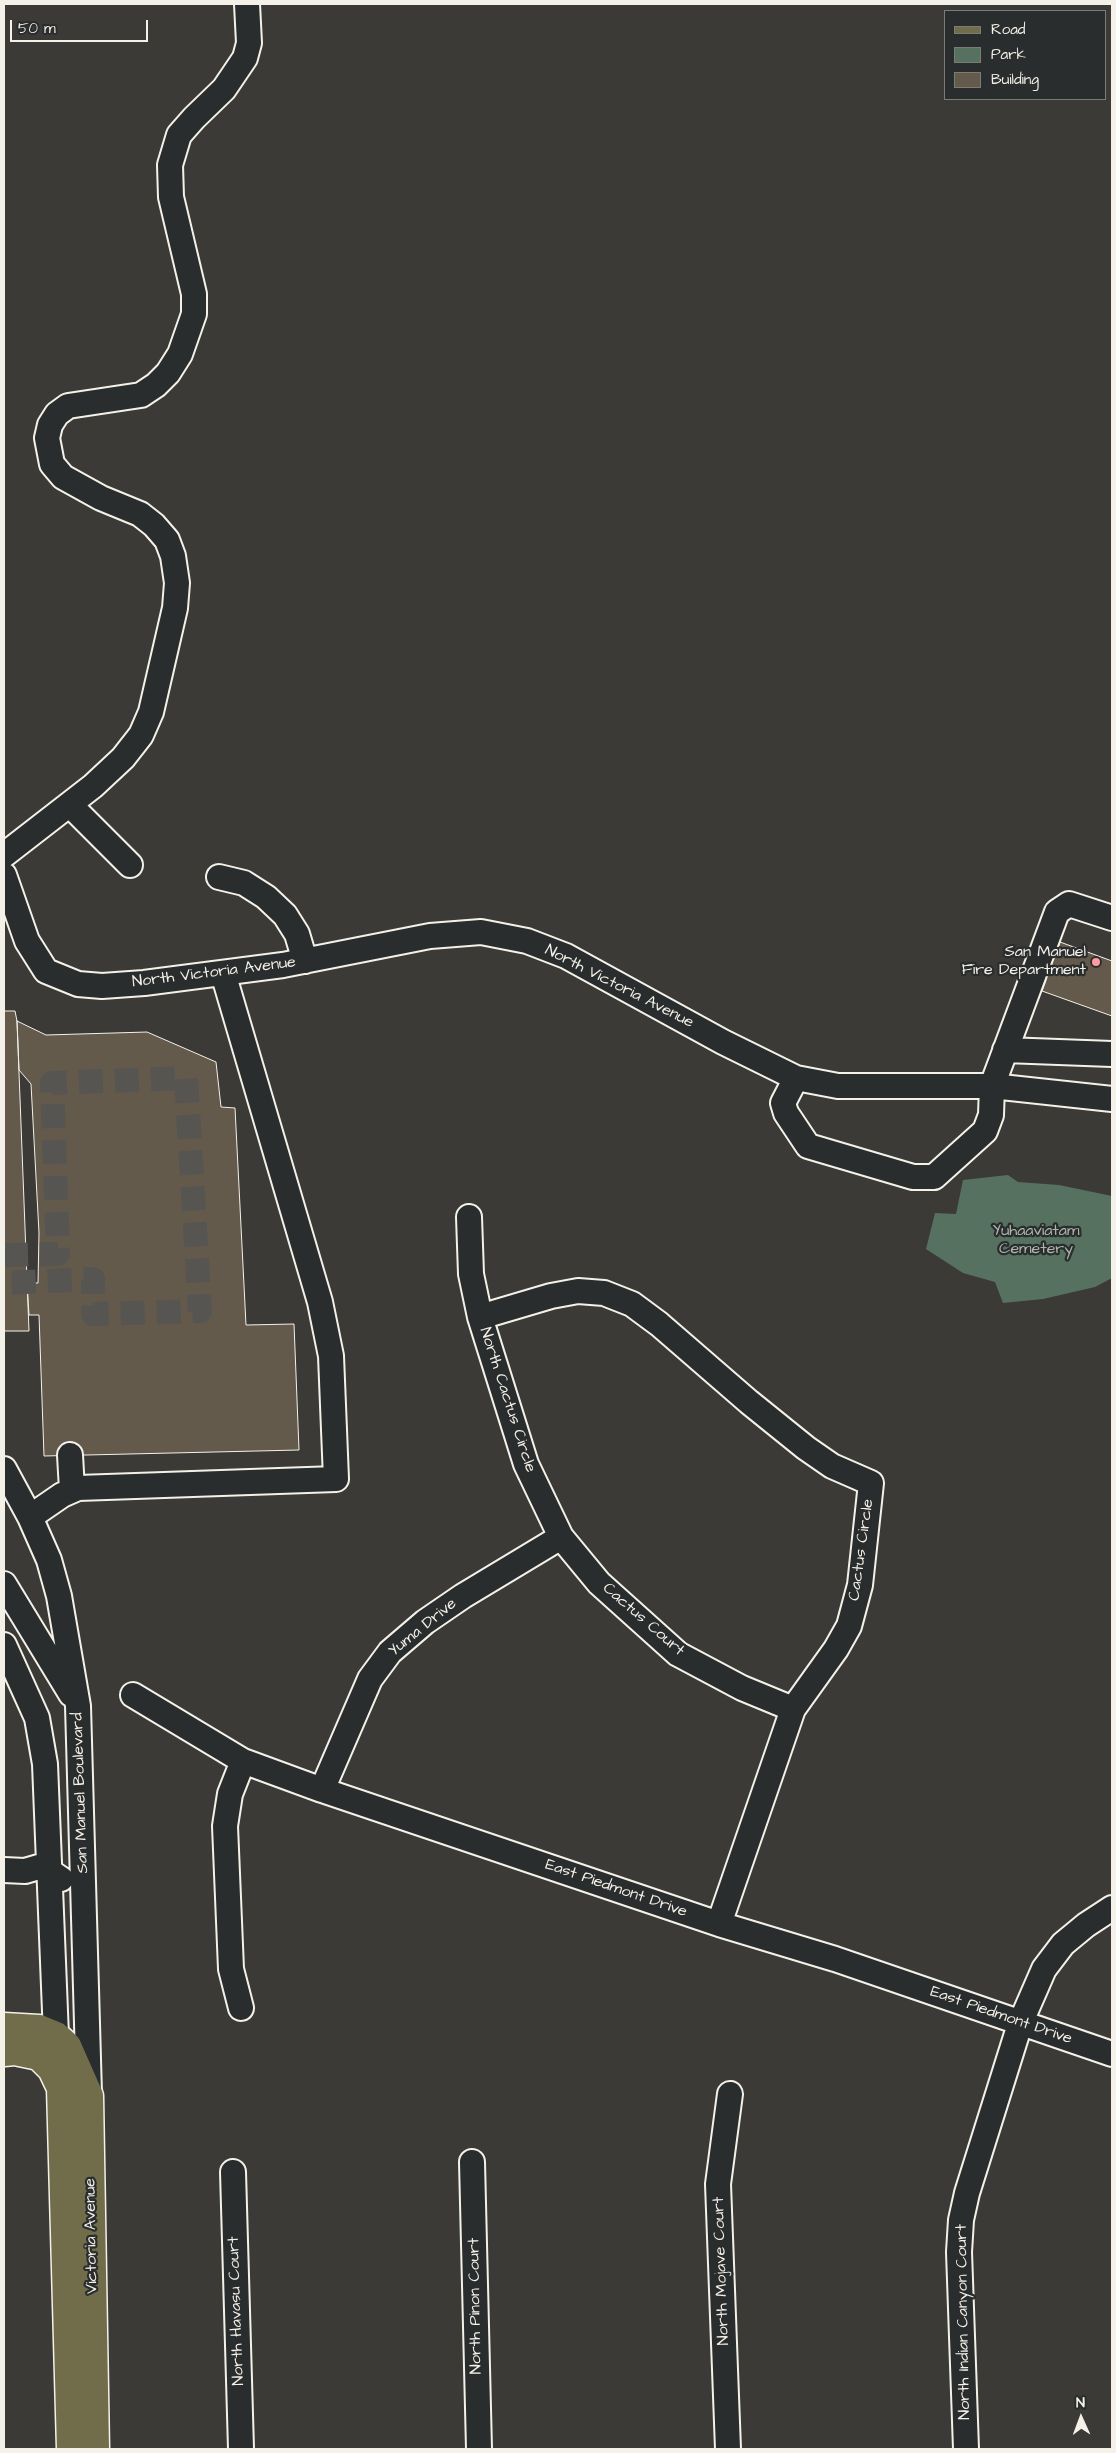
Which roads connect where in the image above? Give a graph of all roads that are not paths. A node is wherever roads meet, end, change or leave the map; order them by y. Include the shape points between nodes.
1 (247, 4) edge
2 (70, 805) junction
3 (4, 855) edge
4 (130, 865) dead end
5 (4, 875) edge
6 (219, 877) dead end
7 (1112, 918) edge
8 (305, 961) junction
9 (224, 973) junction
10 (1005, 1050) junction
11 (1112, 1054) edge
12 (796, 1078) junction
13 (992, 1086) junction
14 (1112, 1099) edge
15 (469, 1217) dead end
16 (480, 1317) junction
17 (70, 1456) dead end
18 (4, 1469) edge
19 (72, 1490) junction
20 (30, 1517) junction
21 (561, 1537) junction
22 (4, 1584) edge
23 (4, 1645) edge
24 (133, 1695) dead end
25 (78, 1706) junction
26 (794, 1709) junction
27 (243, 1761) junction
28 (322, 1790) junction
29 (4, 1855) edge
30 (46, 1868) junction
31 (4, 1870) edge
32 (1112, 1908) edge
33 (85, 1921) junction
34 (719, 1924) junction
35 (241, 2008) dead end
36 (89, 2024) joint
37 (1020, 2024) junction
38 (4, 2027) edge
39 (45, 2041) junction
40 (4, 2052) edge
41 (1112, 2054) edge
42 (730, 2094) dead end
43 (89, 2096) junction
44 (472, 2162) dead end
45 (233, 2172) dead end
46 (71, 2449) edge
47 (95, 2449) edge
48 (241, 2449) edge
49 (479, 2449) edge
50 (728, 2449) edge
51 (966, 2449) edge

1 - 2 street via 249,43 244,58 224,89 180,135 170,165 171,198 194,294 194,314 180,354 162,379 141,395 68,406 50,425 48,438 52,464 63,478 140,514 154,525 167,540 177,583 171,633 151,712 141,735 123,758
2 - 3 street
2 - 4 street
5 - 9 street, North Victoria Avenue via 27,940 46,971 78,984 102,986
6 - 8 street via 244,883 285,915 297,934
7 - 10 street via 1069,904 1057,912
8 - 9 street, North Victoria Avenue
8 - 12 street, North Victoria Avenue via 430,936 481,932 527,941 566,956
9 - 19 street via 324,1318 331,1356 336,1480
10 - 11 street
10 - 13 street
12 - 13 street, North Victoria Avenue via 838,1086
12 - 13 street via 783,1103 808,1146 913,1177 934,1178 985,1131 991,1115
13 - 14 street, North Victoria Avenue
15 - 16 street, North Cactus Circle via 471,1274
16 - 21 street, North Cactus Circle via 526,1464
16 - 26 street, Cactus Circle via 578,1291 604,1293 632,1304 806,1448 832,1466 871,1483 860,1585 849,1626
17 - 19 street
18 - 20 street
19 - 20 street
20 - 25 street via 49,1560 59,1596
21 - 26 street, Cactus Court via 599,1583 678,1654 742,1688
21 - 28 street, Yuma Drive via 463,1596 390,1652 370,1679
22 - 25 street, San Manuel Boulevard
23 - 30 street via 37,1718 45,1764
24 - 27 street, East Piedmont Drive
25 - 33 street, San Manuel Boulevard
26 - 34 street, Cactus Circle
27 - 28 street, East Piedmont Drive
27 - 35 street via 230,1794 225,1826 231,1969
28 - 34 street, East Piedmont Drive
29 - 30 street via 28,1857
30 - 31 street
30 - 33 street via 70,1888
30 - 39 street
32 - 37 street, North Indian Canyon Court via 1063,1944 1044,1969
33 - 36 street, San Manuel Boulevard
34 - 37 street, East Piedmont Drive via 835,1959
36 - 43 street, Victoria Avenue
37 - 41 street, East Piedmont Drive
37 - 51 street, North Indian Canyon Court via 961,2220 959,2252
38 - 39 main road
39 - 40 main road
39 - 43 main road via 67,2046
39 - 46 main road, Victoria Avenue via 61,2088
42 - 50 street, North Mojave Court via 718,2184
43 - 47 main road, Victoria Avenue
44 - 49 street, North Pinon Court
45 - 48 street, North Havasu Court

